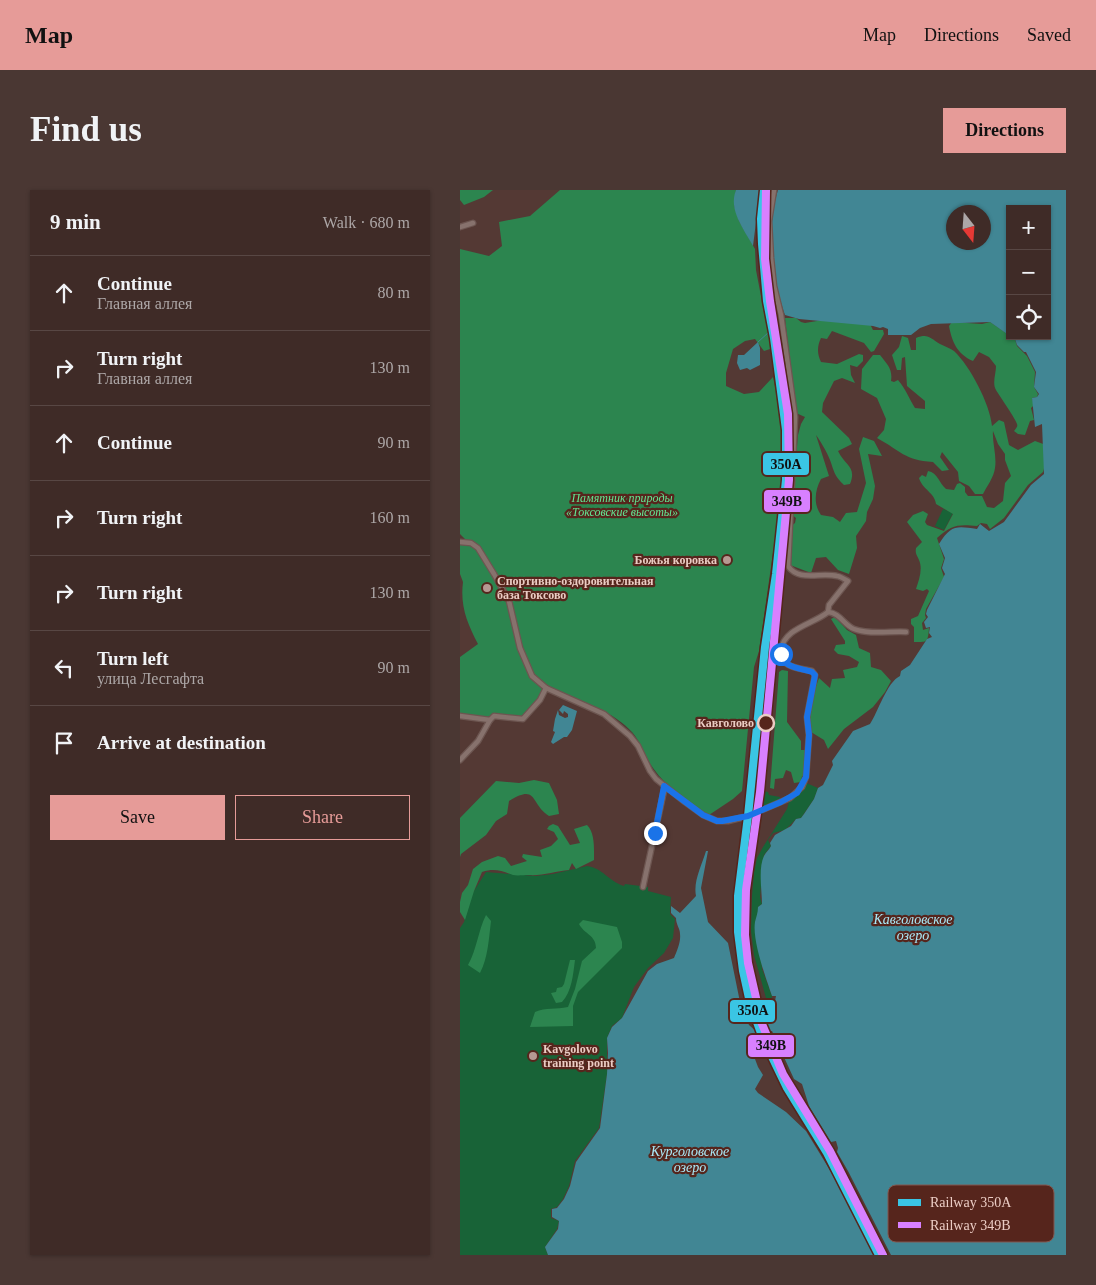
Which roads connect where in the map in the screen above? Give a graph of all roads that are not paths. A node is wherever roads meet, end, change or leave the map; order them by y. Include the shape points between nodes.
1 (774, 190) edge
2 (473, 223) dead end
3 (460, 227) edge
4 (460, 542) edge
5 (828, 612) junction
6 (906, 632) dead end
7 (546, 688) junction
8 (460, 716) edge
9 (490, 720) junction
10 (460, 760) edge
11 (664, 786) junction
12 (644, 887) dead end

1 - 5 street via 769,221 771,258 795,417 788,566 799,575 837,576 848,581 829,605
2 - 3 street
4 - 7 street via 471,543 487,561 509,601 527,666 532,676
5 - 6 street via 854,629
5 - 11 street via 798,629 782,645 785,664 815,675 807,717 809,735 806,777 802,787 790,798 748,816 717,821 703,815
7 - 9 street via 523,719 494,716
7 - 11 street via 604,714 630,736 650,771
8 - 9 street
9 - 10 street via 478,741
11 - 12 street

